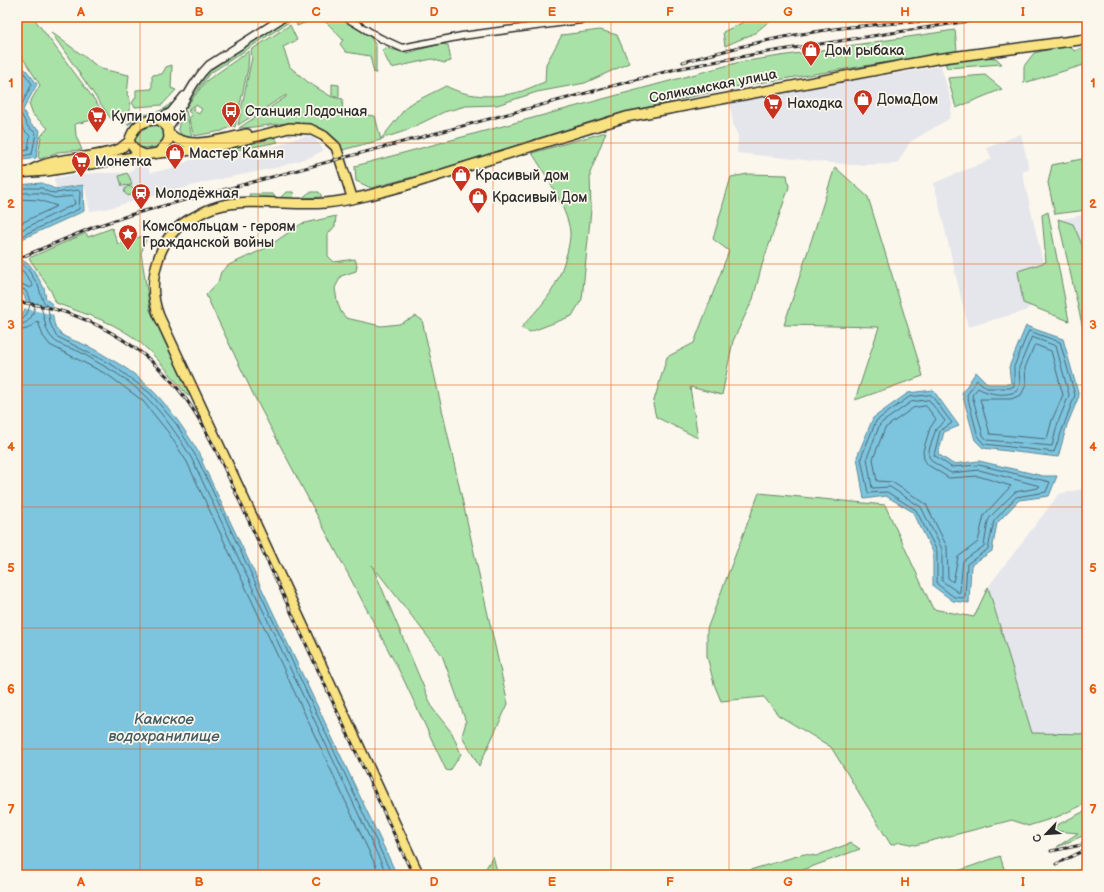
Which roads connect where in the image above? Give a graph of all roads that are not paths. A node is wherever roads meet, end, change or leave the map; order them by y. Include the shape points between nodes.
1 (284, 17) edge
2 (345, 17) edge
3 (603, 17) edge
4 (1087, 39) edge
5 (188, 91) junction
6 (156, 120) junction
7 (169, 131) junction
8 (272, 131) junction
9 (129, 142) junction
10 (158, 153) junction
11 (145, 156) junction
12 (29, 172) junction
13 (17, 173) edge
14 (352, 197) junction
15 (419, 875) edge

1 - 5 street via 209,66
2 - 3 street via 402,48 462,36
4 - 14 main road, Соликамская улица via 936,59 626,117 414,183
5 - 6 street via 171,112
5 - 7 street
6 - 7 main road via 163,122
6 - 9 main road via 143,122 135,127
7 - 8 main road via 175,139 190,144
7 - 10 main road via 165,147
8 - 10 main road via 195,150
8 - 14 main road via 305,128 330,140 338,152
9 - 11 main road via 136,151
9 - 12 main road via 118,150 55,162 39,166
10 - 11 main road
11 - 12 main road
12 - 13 main road
14 - 15 main road, Соликамская улица via 314,203 234,204 208,209 181,225 164,245 154,275 153,295 161,322

